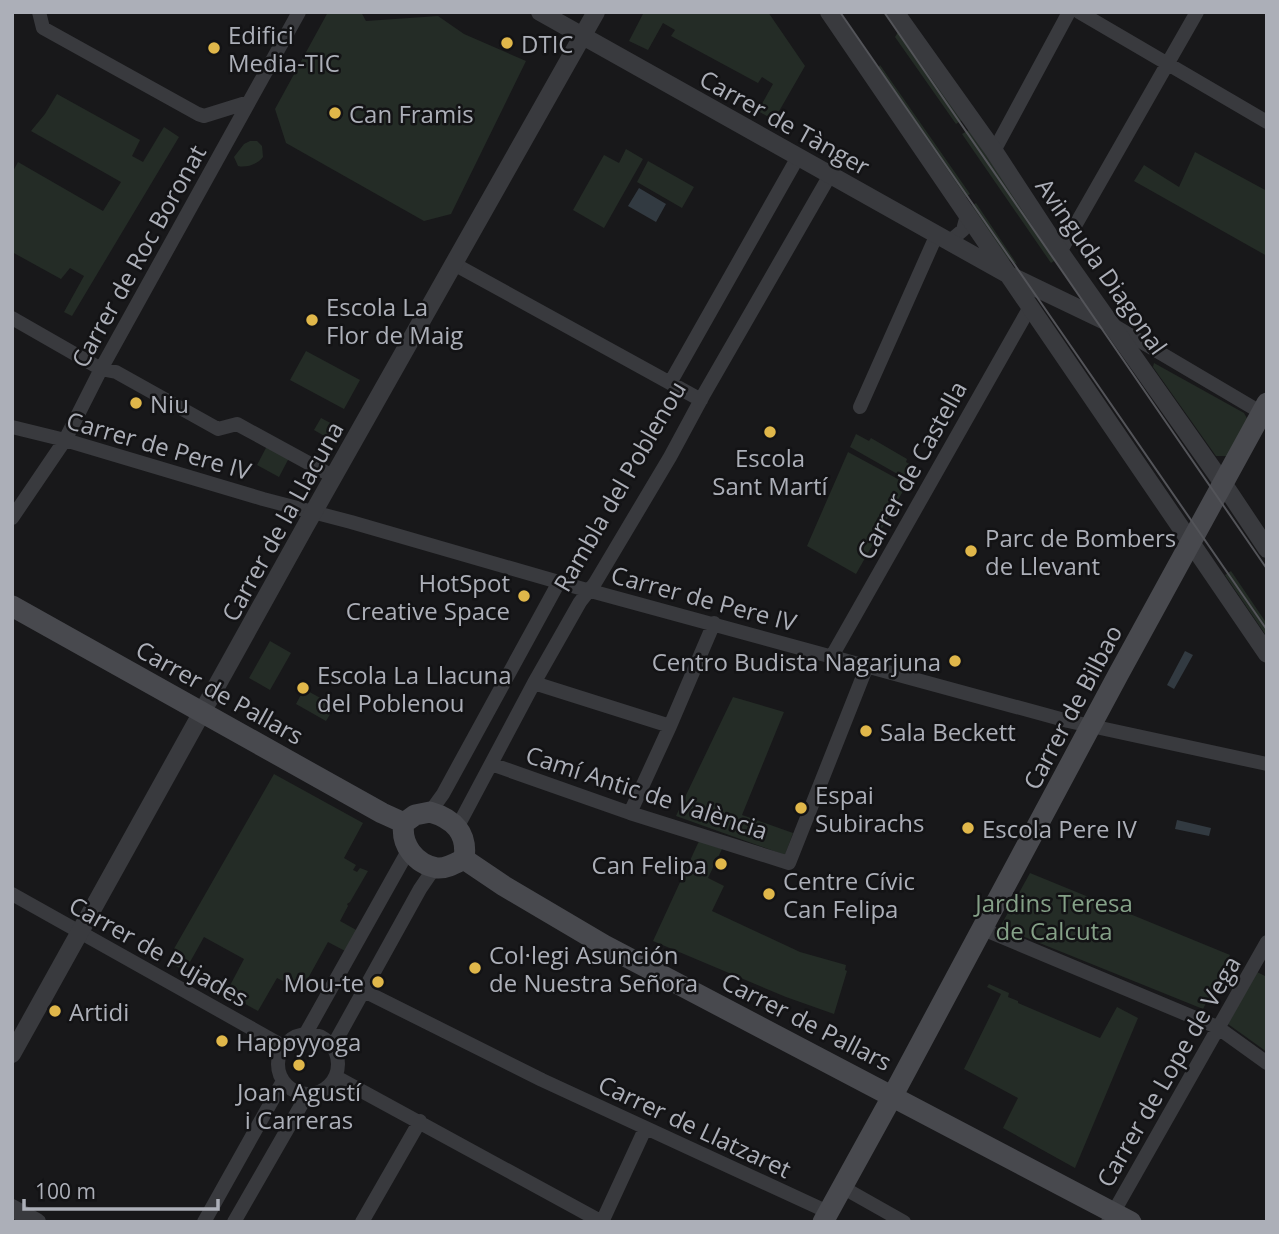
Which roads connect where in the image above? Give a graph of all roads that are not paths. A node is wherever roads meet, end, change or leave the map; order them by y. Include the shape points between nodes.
1 (39, 12) edge
2 (299, 12) edge
3 (540, 12) edge
4 (596, 12) edge
5 (829, 12) edge
6 (895, 12) edge
7 (1069, 12) edge
8 (1079, 12) edge
9 (1196, 12) edge
10 (584, 36) junction
11 (1166, 63) junction
12 (249, 102) junction
13 (1267, 121) edge
14 (994, 151) junction
15 (798, 157) junction
16 (830, 175) junction
17 (967, 215) junction
18 (943, 238) junction
19 (1060, 252) junction
20 (454, 264) junction
21 (1007, 274) junction
22 (1030, 307) junction
23 (12, 318) edge
24 (1109, 322) junction
25 (95, 365) junction
26 (670, 383) junction
27 (701, 400) junction
28 (859, 407) dead end
29 (1265, 410) edge
30 (12, 427) edge
31 (65, 440) junction
32 (334, 477) junction
33 (1222, 482) junction
34 (314, 513) junction
35 (12, 518) edge
36 (1191, 542) junction
37 (1267, 549) edge
38 (559, 582) junction
39 (589, 590) junction
40 (12, 606) edge
41 (714, 624) junction
42 (1267, 654) edge
43 (832, 656) junction
44 (867, 666) junction
45 (534, 683) junction
46 (203, 712) junction
47 (670, 726) junction
48 (1091, 726) junction
49 (491, 764) junction
50 (1267, 764) edge
51 (430, 812) junction
52 (630, 813) junction
53 (404, 823) junction
54 (458, 826) junction
55 (408, 850) junction
56 (464, 859) junction
57 (435, 867) junction
58 (12, 894) edge
59 (983, 929) junction
60 (79, 932) junction
61 (1267, 942) edge
62 (364, 991) junction
63 (1217, 1027) junction
64 (306, 1033) junction
65 (283, 1046) junction
66 (333, 1046) junction
67 (12, 1054) edge
68 (1267, 1063) edge
69 (336, 1077) junction
70 (283, 1081) junction
71 (307, 1095) junction
72 (894, 1095) junction
73 (419, 1121) junction
74 (645, 1129) junction
75 (842, 1187) junction
76 (12, 1208) edge
77 (825, 1217) edge
78 (1117, 1218) edge
79 (37, 1222) edge
80 (204, 1222) edge
81 (234, 1222) edge
82 (362, 1222) edge
83 (602, 1222) edge
84 (904, 1222) edge

1 - 12 street via 43,28 204,116
2 - 12 street, Carrer de Roc Boronat
3 - 10 street, Carrer de Tànger
4 - 10 street, Carrer de la Llacuna
5 - 17 street
6 - 14 street, Avinguda Diagonal
7 - 14 street
8 - 11 street
9 - 11 street
10 - 15 street, Carrer de Tànger
10 - 20 street, Carrer de la Llacuna
11 - 13 street
11 - 19 street
12 - 25 street, Carrer de Roc Boronat
14 - 19 street, Avinguda Diagonal
15 - 16 street, Carrer de Tànger
15 - 26 street, Rambla del Poblenou
16 - 18 street, Carrer de Tànger
16 - 27 street, Rambla del Poblenou
17 - 18 street via 963,230
17 - 21 street
18 - 21 street, Carrer de Tànger
18 - 28 street
19 - 24 street, Avinguda Diagonal
20 - 26 street
20 - 32 street, Carrer de la Llacuna
21 - 22 street
21 - 24 street, Carrer de Tànger
22 - 36 street
22 - 43 street, Carrer de Castella
23 - 25 street
24 - 29 street
24 - 33 street, Avinguda Diagonal
25 - 31 street, Carrer de Roc Boronat
25 - 32 street via 218,429 237,424
26 - 27 street
27 - 39 street, Rambla del Poblenou
29 - 33 main road, Carrer de Bilbao
30 - 31 street, Carrer de Pere IV
31 - 34 street, Carrer de Pere IV
31 - 35 street, Carrer de Roc Boronat
32 - 34 street, Carrer de la Llacuna
33 - 36 main road, Carrer de Bilbao
33 - 37 street, Avinguda Diagonal
34 - 38 street, Carrer de Pere IV
34 - 46 street, Carrer de la Llacuna
36 - 42 street
36 - 48 main road, Carrer de Bilbao
38 - 39 street, Carrer de Pere IV
38 - 51 street, Rambla del Poblenou
39 - 41 street, Carrer de Pere IV
39 - 45 street, Rambla del Poblenou
40 - 46 main road, Carrer de Pallars
41 - 43 street, Carrer de Pere IV
41 - 47 street
43 - 44 street, Carrer de Pere IV
44 - 48 street, Carrer de Pere IV
44 - 52 street, Camí Antic de València via 792,857
45 - 47 street
45 - 49 street, Rambla del Poblenou
46 - 53 main road, Carrer de Pallars
46 - 60 street, Carrer de la Llacuna
47 - 52 street
48 - 50 street, Carrer de Pere IV
48 - 59 main road, Carrer de Bilbao
49 - 52 street, Camí Antic de València
49 - 54 street, Rambla del Poblenou
51 - 53 main road
51 - 54 main road
53 - 55 main road
54 - 56 main road via 465,842
55 - 57 main road
55 - 64 street
56 - 57 main road
56 - 72 main road, Carrer de Pallars via 604,945
57 - 62 street
58 - 60 street, Carrer de Pujades
59 - 63 street
59 - 72 main road, Carrer de Bilbao
60 - 65 street, Carrer de Pujades
60 - 67 street, Carrer de la Llacuna
61 - 63 street, Carrer de Lope de Vega
62 - 66 street
62 - 74 street, Carrer de Llatzaret
63 - 68 street
63 - 78 street, Carrer de Lope de Vega
64 - 65 street
64 - 66 street
65 - 70 street via 278,1064
66 - 69 street via 338,1056
69 - 71 street via 319,1093
69 - 73 street
70 - 71 street
70 - 80 street
71 - 81 street
72 - 75 main road, Carrer de Bilbao
72 - 78 main road, Carrer de Pallars
73 - 82 street
73 - 83 street
74 - 77 street, Carrer de Llatzaret
74 - 83 street
75 - 77 main road, Carrer de Bilbao
75 - 84 street
76 - 79 street

